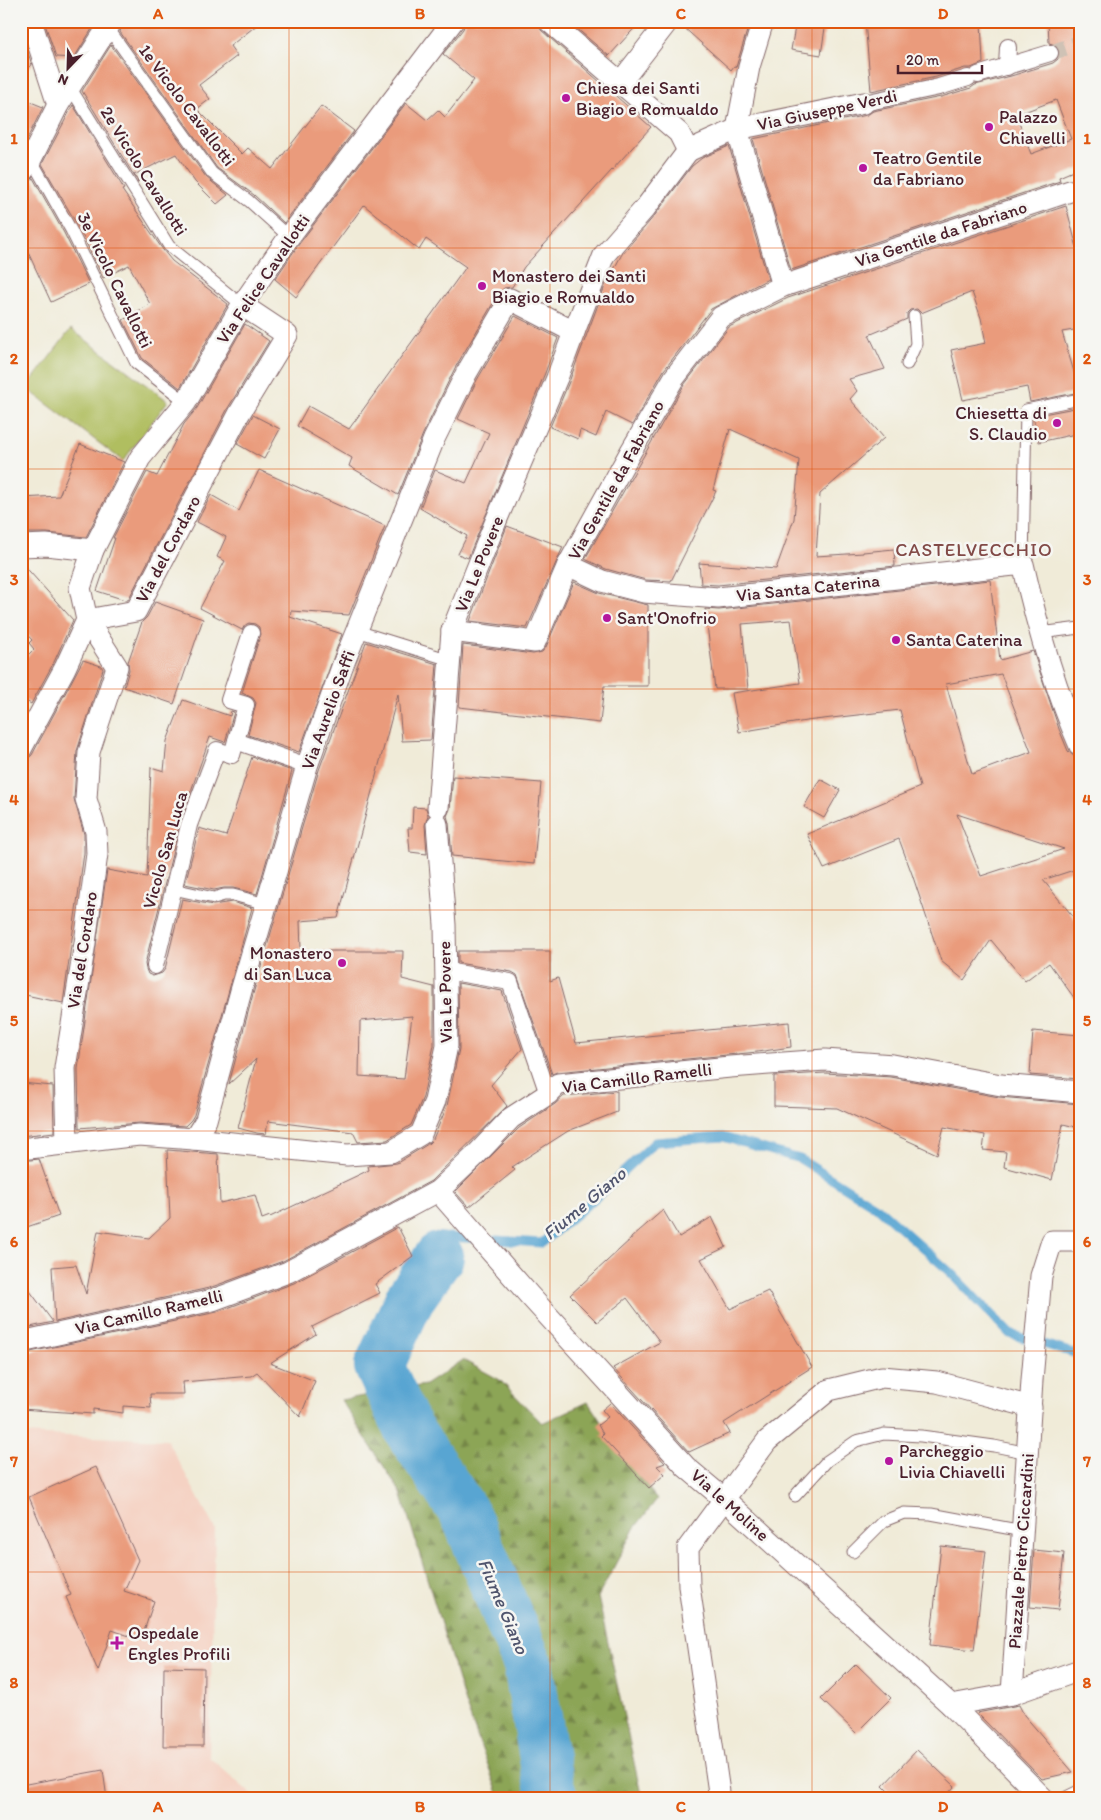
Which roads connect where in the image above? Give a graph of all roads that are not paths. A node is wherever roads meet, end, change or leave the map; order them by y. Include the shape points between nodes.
1 (31, 21) edge
2 (453, 21) edge
3 (549, 21) edge
4 (668, 21) edge
5 (763, 21) edge
6 (110, 25) edge
7 (1008, 46) dead end
8 (1050, 53) tunnel mouth
9 (1007, 67) junction
10 (620, 83) junction
11 (70, 87) junction
12 (864, 103) joint
13 (58, 105) junction
14 (736, 129) junction
15 (688, 151) junction
16 (26, 166) edge
17 (1075, 191) edge
18 (289, 237) junction
19 (783, 286) junction
20 (242, 305) junction
21 (914, 316) dead end
22 (574, 332) junction
23 (907, 364) dead end
24 (1080, 399) edge
25 (186, 402) junction
26 (21, 546) edge
27 (93, 550) junction
28 (1023, 564) junction
29 (568, 565) junction
30 (87, 620) junction
31 (1080, 628) edge
32 (357, 631) junction
33 (452, 631) junction
34 (251, 633) dead end
35 (1040, 633) junction
36 (450, 660) junction
37 (236, 741) junction
38 (1080, 746) edge
39 (21, 749) edge
40 (307, 766) junction
41 (173, 889) junction
42 (266, 904) junction
43 (154, 966) dead end
44 (446, 971) junction
45 (1080, 1092) edge
46 (548, 1094) junction
47 (194, 1139) junction
48 (67, 1143) junction
49 (21, 1150) edge
50 (438, 1191) junction
51 (1080, 1241) edge
52 (21, 1342) edge
53 (1031, 1407) junction
54 (1028, 1453) junction
55 (795, 1496) dead end
56 (724, 1499) junction
57 (1023, 1531) junction
58 (853, 1552) dead end
59 (1080, 1670) edge
60 (1012, 1694) junction
61 (951, 1705) junction
62 (1080, 1793) edge
63 (720, 1799) edge
64 (1044, 1799) edge
65 (1068, 1799) edge

1 - 13 street
2 - 18 street, Via Felice Cavallotti
3 - 10 street
4 - 10 street
5 - 14 street
6 - 11 street
6 - 18 lane, 1e Vicolo Cavallotti via 212,173
7 - 9 street
8 - 9 street, Via Giuseppe Verdi
9 - 12 street, Via Giuseppe Verdi via 939,87
10 - 15 street via 679,133
11 - 13 street
11 - 20 lane, 2e Vicolo Cavallotti via 169,246
12 - 14 street, Via Giuseppe Verdi
13 - 16 street
14 - 15 street, Via Giuseppe Verdi
14 - 19 street
15 - 22 street, Via Le Povere via 646,207 604,255
16 - 25 lane, 3e Vicolo Cavallotti via 71,230 136,363
17 - 19 street, Via Gentile da Fabriano via 887,255
18 - 20 street, Via Felice Cavallotti
19 - 29 street, Via Gentile da Fabriano via 721,317 674,378
20 - 25 street, Via Felice Cavallotti
20 - 30 street, Via del Cordaro via 287,335 239,414 136,611
21 - 23 lane via 916,344
22 - 32 street, Via Aurelio Saffi via 510,299 466,374 434,440
22 - 33 street, Via Le Povere
24 - 28 lane via 1026,410
25 - 27 street, Via Felice Cavallotti via 140,458
26 - 27 street
27 - 30 street, Via Felice Cavallotti via 80,588
28 - 29 street, Via Santa Caterina via 718,598 644,592 602,581
28 - 35 street
29 - 33 street, Via Gentile da Fabriano via 535,642
30 - 39 street
30 - 48 street, Via del Cordaro via 117,667 89,752 86,799 96,832 97,854 65,1068
31 - 35 lane
32 - 36 lane
32 - 40 street, Via Aurelio Saffi
33 - 36 street, Via Le Povere
34 - 37 street via 230,700 246,705
35 - 38 street
36 - 44 street, Via Le Povere via 437,816
37 - 40 street
37 - 41 street, Vicolo San Luca via 232,755 217,750 189,825
40 - 42 street, Via Aurelio Saffi
41 - 42 lane via 214,898 233,895
41 - 43 street, Vicolo San Luca
42 - 47 street, Via Aurelio Saffi via 206,1120
44 - 46 street via 510,982
44 - 47 street, Via Le Povere via 447,1046 435,1101 421,1134 391,1152 347,1155
45 - 46 street, Via Camillo Ramelli via 1001,1084 893,1065 825,1060 558,1084
46 - 50 street, Via Camillo Ramelli via 511,1118
47 - 48 street, Via Le Povere via 139,1135
48 - 49 street, Via Le Povere
50 - 52 street, Via Camillo Ramelli via 288,1272 213,1300
50 - 56 street, Via le Moline via 686,1467
51 - 53 street, Piazzale Pietro Ciccardini via 1052,1241 1041,1276
53 - 54 street, Piazzale Pietro Ciccardini
53 - 56 street via 937,1382 882,1377 829,1390 768,1441
54 - 55 lane via 921,1436 884,1434 856,1441 841,1451 827,1461
54 - 57 street, Piazzale Pietro Ciccardini
56 - 61 street, Via le Moline
56 - 63 street via 688,1548 689,1586
57 - 58 lane via 931,1514 904,1513 884,1521
57 - 60 street, Piazzale Pietro Ciccardini
59 - 60 street
60 - 61 street
61 - 64 street, Via le Moline
62 - 65 street

